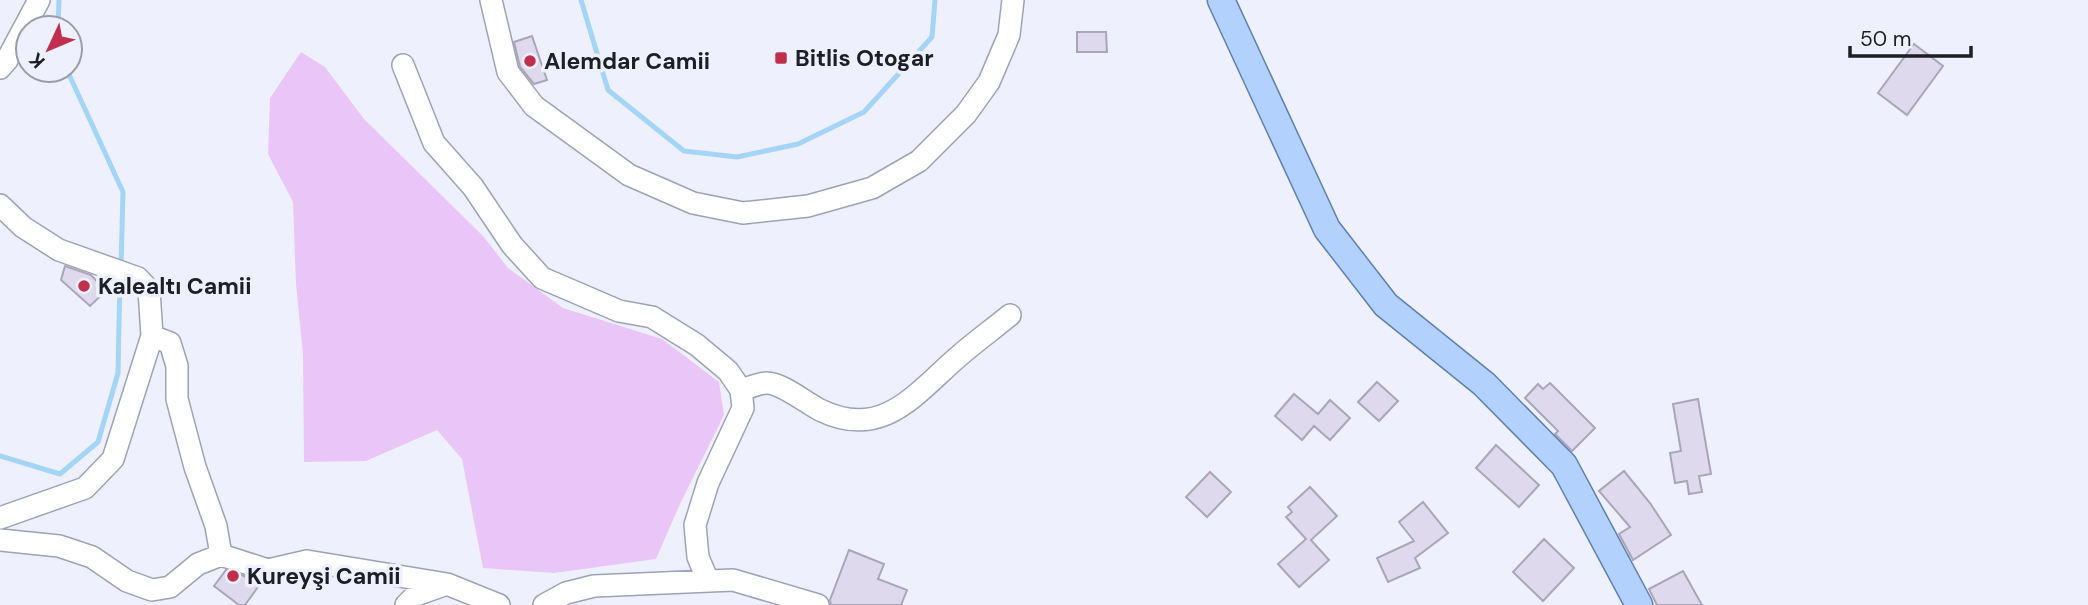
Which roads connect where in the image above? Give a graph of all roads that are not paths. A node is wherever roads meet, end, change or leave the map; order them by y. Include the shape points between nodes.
1 (39, 0) edge
2 (491, 0) edge
3 (1013, 0) edge
4 (1221, 0) edge
5 (402, 65) dead end
6 (0, 68) edge
7 (0, 205) edge
8 (1010, 315) dead end
9 (152, 336) junction
10 (741, 390) junction
11 (0, 518) edge
12 (0, 540) edge
13 (221, 555) junction
14 (708, 581) junction
15 (447, 584) junction
16 (406, 605) edge
17 (499, 605) edge
18 (544, 605) edge
19 (818, 605) edge
20 (1639, 605) edge

1 - 6 street
2 - 3 street via 508,72 534,106 629,175 693,203 743,213 808,206 872,188 919,161 966,114 989,82 1009,35
4 - 20 main road via 1327,229 1386,305 1484,384 1564,465
5 - 10 street via 434,142 542,278 619,312 652,317 697,345 728,371
7 - 9 street via 23,227 59,250 138,278 149,290
8 - 10 street via 909,403 876,418 858,421 823,411 767,383
9 - 11 street via 113,459 85,488
9 - 13 street via 170,343 177,366 177,399
10 - 14 street via 743,408 708,483 695,525 698,557
12 - 13 street via 81,553 152,590 170,587 198,564
13 - 15 street via 268,570 307,561
14 - 18 street via 594,586
14 - 19 street via 733,580
15 - 16 street via 416,595
15 - 17 street

